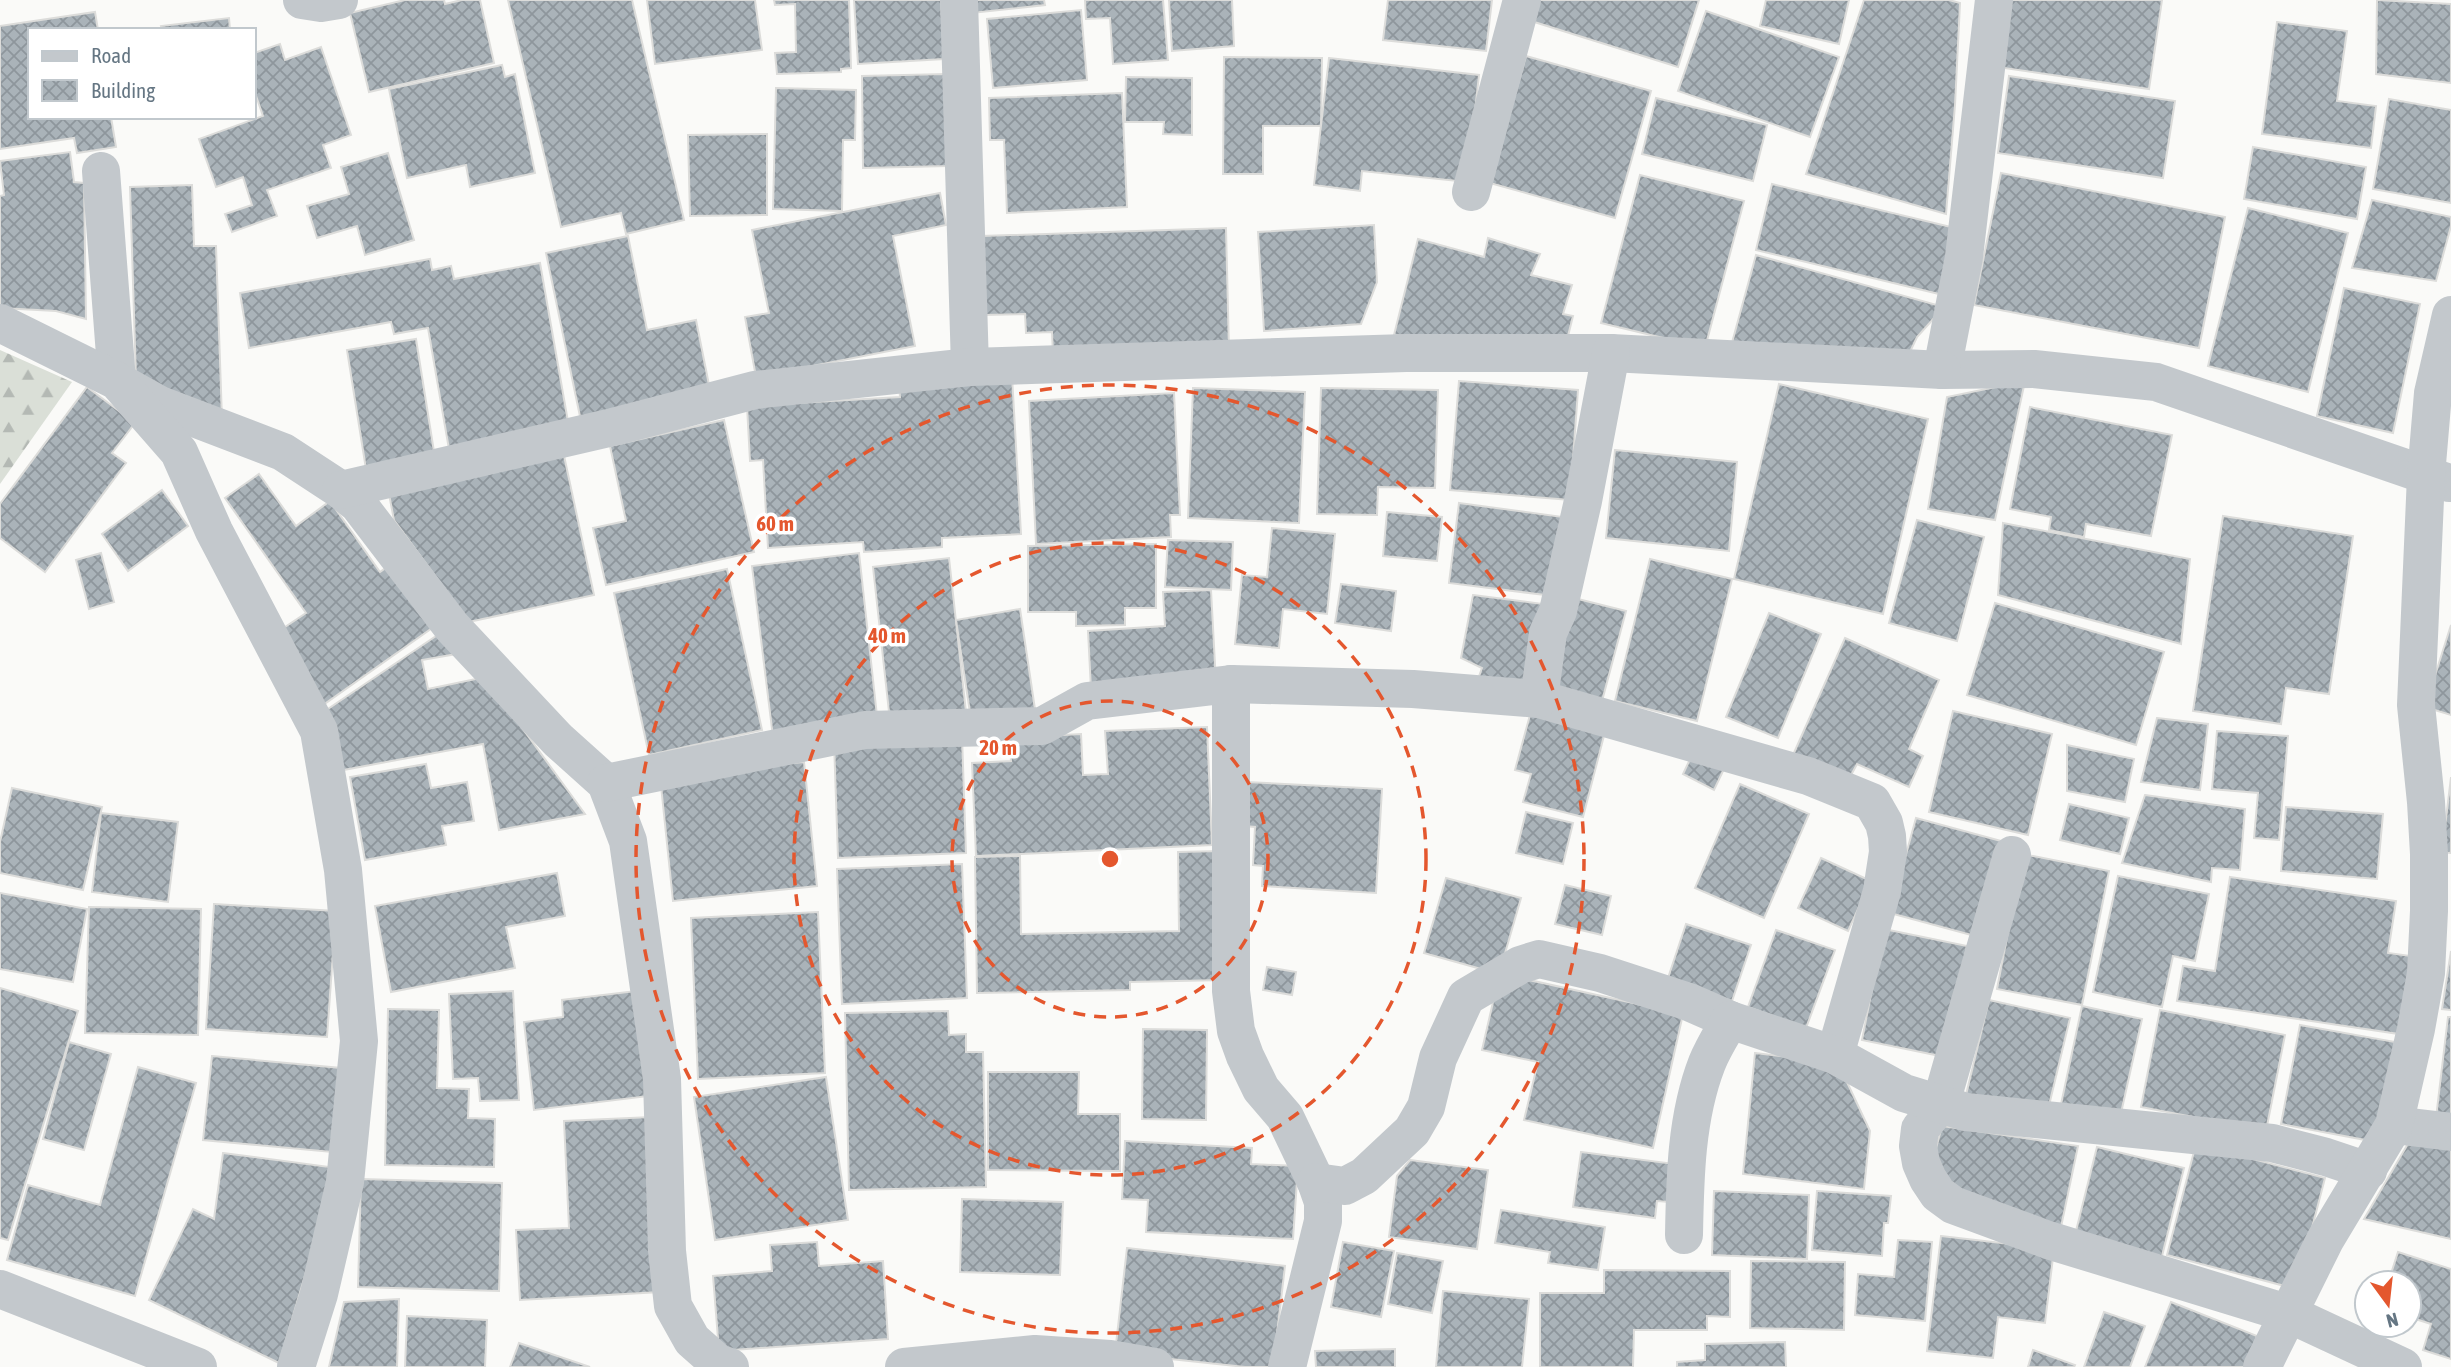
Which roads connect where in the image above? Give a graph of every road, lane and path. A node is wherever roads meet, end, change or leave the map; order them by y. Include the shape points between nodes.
1 (302, 0) edge
2 (339, 0) edge
3 (960, 0) edge
4 (1522, 0) edge
5 (1994, 0) edge
6 (101, 172) dead end
7 (1471, 192) dead end
8 (2451, 315) edge
9 (0, 323) edge
10 (1611, 353) junction
11 (970, 367) junction
12 (1942, 370) junction
13 (117, 381) junction
14 (2439, 480) edge
15 (341, 490) junction
16 (1231, 684) junction
17 (1539, 699) junction
18 (606, 783) junction
19 (2012, 855) dead end
20 (1730, 1020) junction
21 (1835, 1055) junction
22 (1941, 1103) junction
23 (2394, 1125) junction
24 (2451, 1132) edge
25 (2368, 1171) junction
26 (1316, 1182) junction
27 (1684, 1235) dead end
28 (0, 1289) edge
29 (2287, 1313) junction
30 (198, 1367) edge
31 (296, 1367) edge
32 (730, 1367) edge
33 (904, 1367) edge
34 (1155, 1367) edge
35 (1287, 1367) edge
36 (2262, 1367) edge
37 (2403, 1367) edge

1 - 2 street
3 - 11 street
4 - 7 street
5 - 12 street via 1964,257
6 - 13 street
8 - 14 street via 2434,393
9 - 13 street
10 - 11 street via 1406,353
10 - 12 street
10 - 17 street via 1583,501 1558,611 1548,632
11 - 15 street via 754,390
12 - 14 street via 2034,369 2156,382
13 - 15 street via 160,405 283,452
13 - 31 street via 179,452 214,531 319,732 343,870 359,1041 345,1182 319,1294
14 - 23 street via 2416,705 2429,854 2426,973
15 - 18 street via 358,505 452,627 558,740
16 - 17 street via 1413,689
16 - 18 street via 1087,701 1042,726 865,730
16 - 26 street via 1231,991 1236,1031 1261,1089 1285,1117
17 - 21 street via 1808,776 1872,802 1884,823 1888,852 1882,891
18 - 32 street via 628,841 662,1079 673,1306 692,1340 718,1363
19 - 22 street
20 - 21 street
20 - 26 street via 1600,973 1539,959 1520,965 1466,996 1438,1058 1426,1107 1412,1131 1364,1176 1346,1186
20 - 27 street via 1707,1062 1691,1125
21 - 22 street via 1904,1093
22 - 25 street via 2000,1117 2272,1143
22 - 29 street via 1920,1129 1918,1146 1928,1179 1953,1205 2048,1240
23 - 24 street
23 - 25 street
25 - 29 street
26 - 35 street via 1323,1221
28 - 30 street
29 - 36 street
29 - 37 street
33 - 34 street via 1035,1354

